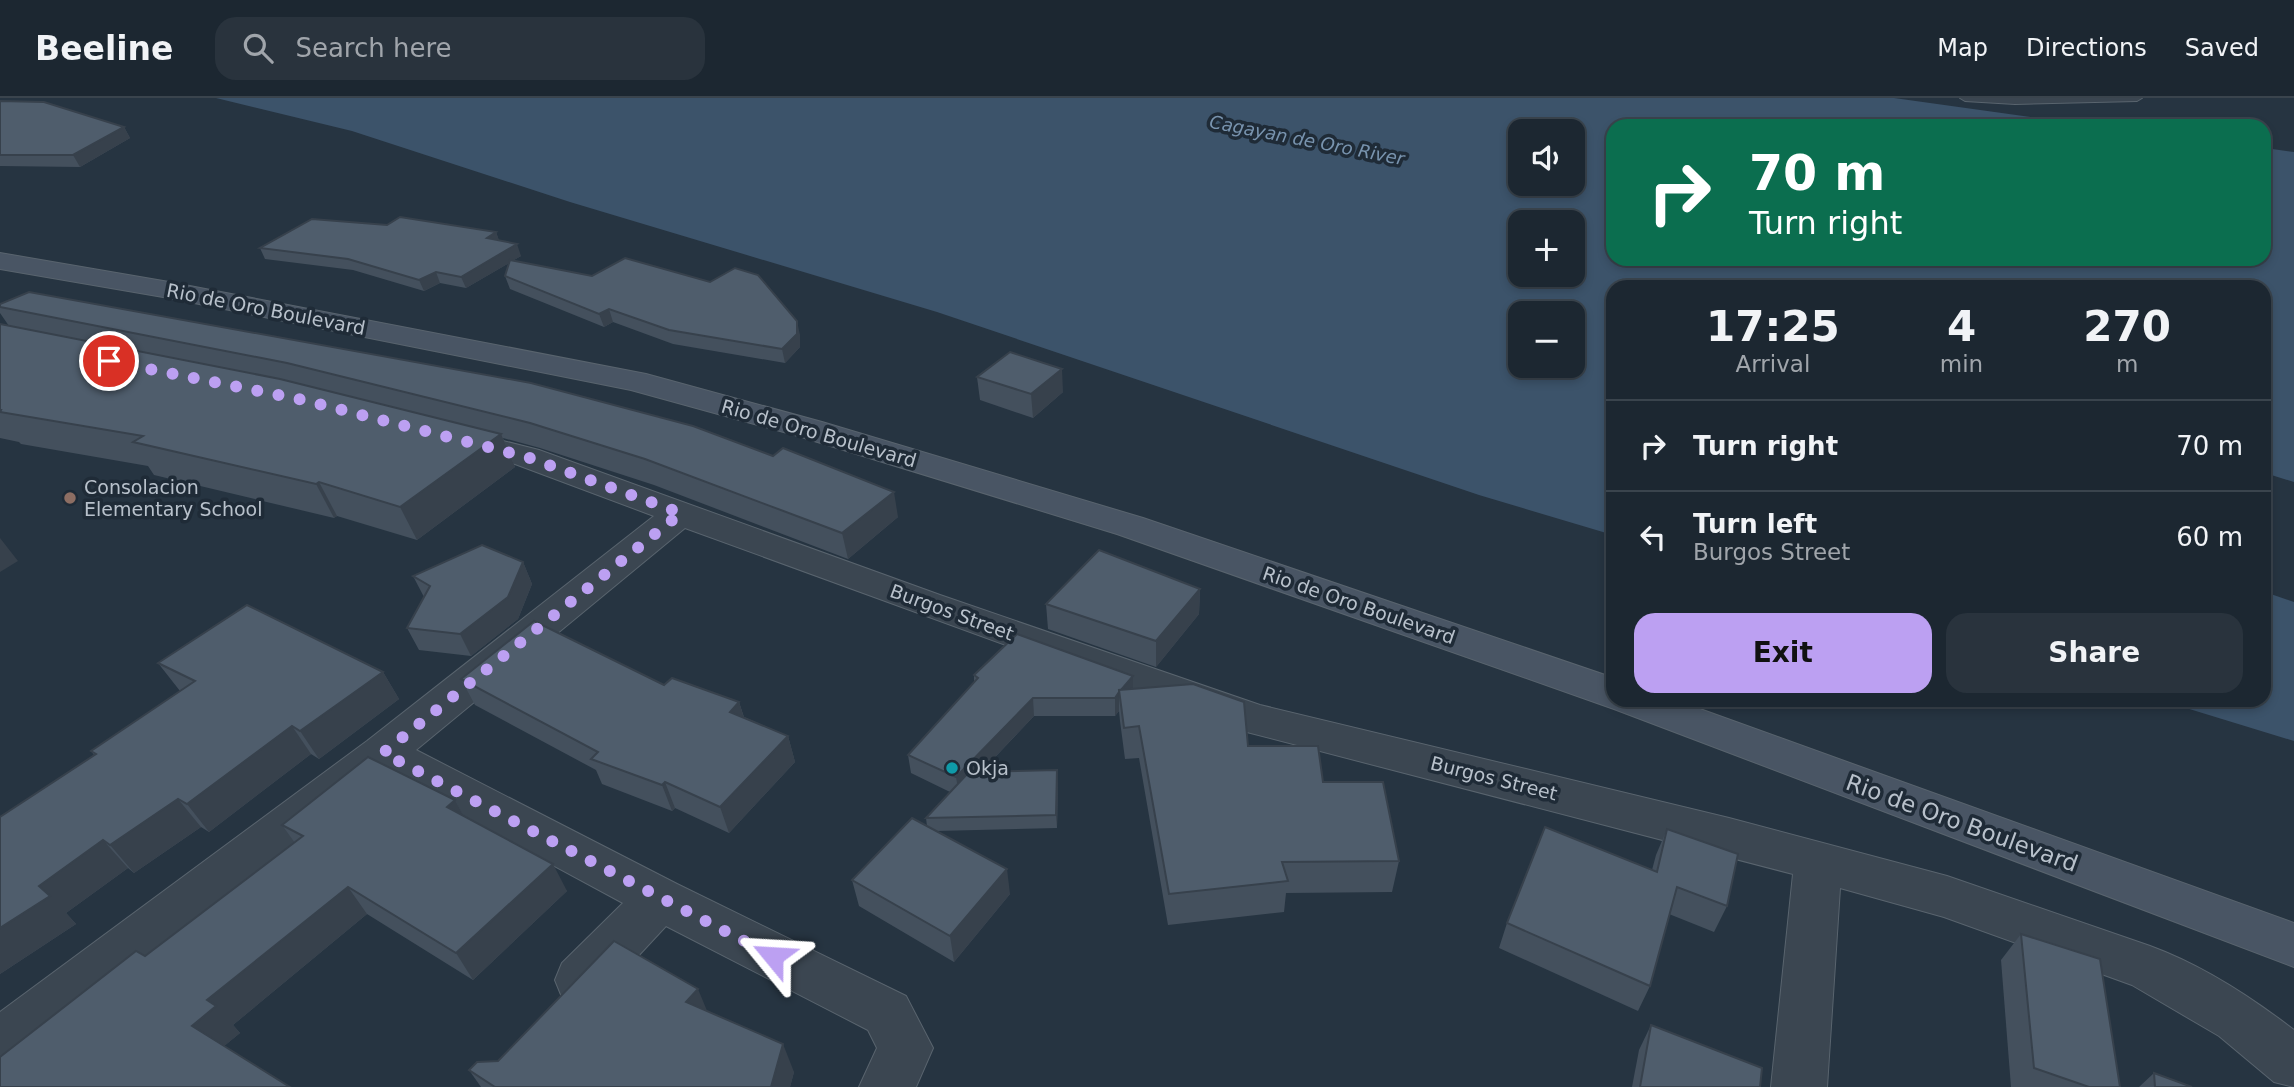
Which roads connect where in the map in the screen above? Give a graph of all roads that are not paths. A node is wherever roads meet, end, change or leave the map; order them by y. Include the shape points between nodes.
1 (1965, 98) edge
2 (2137, 98) edge
3 (0, 261) edge
4 (420, 430) edge
5 (681, 513) junction
6 (1606, 691) edge
7 (1649, 707) edge
8 (383, 753) junction
9 (1818, 863) junction
10 (660, 899) junction
11 (2294, 945) edge
12 (545, 1018) edge
13 (0, 1044) edge
14 (2294, 1064) edge
15 (887, 1087) edge
16 (1799, 1087) edge

1 - 2 lane
3 - 6 main road, Rio de Oro Boulevard via 495,352 662,389 1130,526
4 - 5 street, Burgos Street via 527,457
5 - 8 street
5 - 9 street, Burgos Street via 1254,719 1729,836
7 - 11 main road, Rio de Oro Boulevard
8 - 10 street
8 - 13 street
9 - 14 street, Burgos Street via 1947,897 2150,969 2238,1018
9 - 16 street
10 - 12 street
10 - 15 street via 887,1013 906,1048

